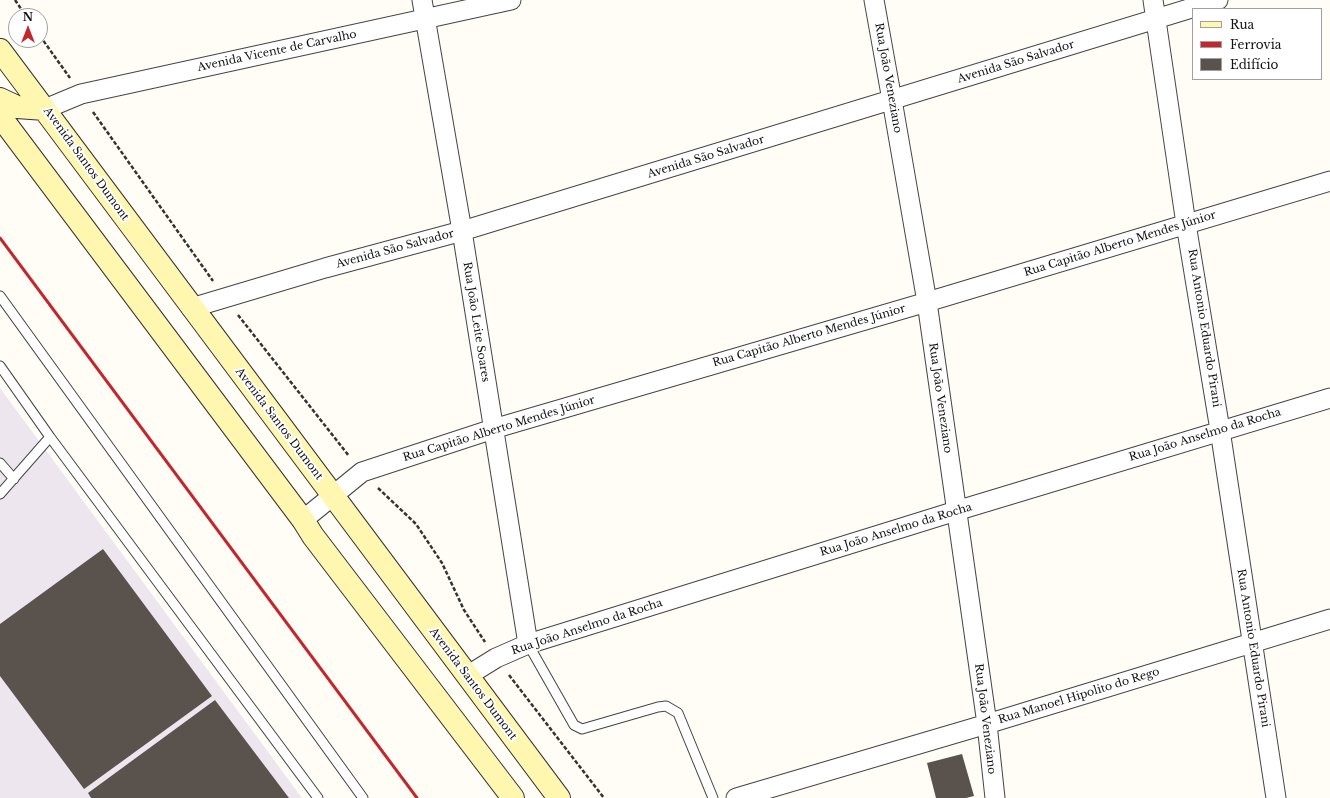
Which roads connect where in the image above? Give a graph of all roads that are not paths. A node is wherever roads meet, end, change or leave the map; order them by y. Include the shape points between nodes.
1 (422, 0) edge
2 (511, 0) edge
3 (874, 0) edge
4 (1153, 0) edge
5 (1218, 0) edge
6 (1192, 8) edge
7 (1192, 8) edge
8 (425, 19) junction
9 (1157, 19) junction
10 (0, 50) edge
11 (0, 99) edge
12 (892, 100) junction
13 (45, 109) junction
14 (0, 116) edge
15 (1330, 181) edge
16 (1186, 224) junction
17 (462, 231) junction
18 (0, 296) edge
19 (927, 302) junction
20 (191, 308) junction
21 (0, 366) edge
22 (1330, 398) edge
23 (493, 428) junction
24 (1220, 430) junction
25 (50, 437) junction
26 (0, 463) edge
27 (14, 479) junction
28 (0, 494) edge
29 (333, 495) junction
30 (956, 511) junction
31 (303, 520) junction
32 (1330, 619) edge
33 (1253, 643) junction
34 (528, 644) junction
35 (467, 676) junction
36 (987, 724) junction
37 (318, 798) edge
38 (363, 798) edge
39 (513, 798) edge
40 (558, 798) edge
41 (713, 798) edge
42 (736, 798) edge
43 (995, 798) edge
44 (1276, 798) edge

1 - 8 street, Rua João Leite Soares
2 - 8 street, Avenida Vicente de Carvalho
3 - 12 street, Rua João Veneziano
4 - 9 street, Rua Antonio Eduardo Pirani
5 - 7 street, Avenida São Salvador
6 - 9 street, Avenida São Salvador
8 - 13 street, Avenida Vicente de Carvalho via 81,94
8 - 17 street, Rua João Leite Soares
9 - 12 street, Avenida São Salvador
9 - 16 street, Rua Antonio Eduardo Pirani
10 - 13 main road, Avenida Santos Dumont
11 - 13 main road via 17,107
12 - 17 street, Avenida São Salvador
12 - 19 street, Rua João Veneziano
13 - 20 main road, Avenida Santos Dumont
14 - 31 main road
15 - 16 street, Rua Capitão Alberto Mendes Júnior
16 - 19 street, Rua Capitão Alberto Mendes Júnior
16 - 24 street, Rua Antonio Eduardo Pirani
17 - 20 street, Avenida São Salvador
17 - 23 street, Rua João Leite Soares
18 - 38 lane
19 - 23 street, Rua Capitão Alberto Mendes Júnior
19 - 30 street, Rua João Veneziano
20 - 29 main road, Avenida Santos Dumont
21 - 25 lane
22 - 24 street, Rua João Anselmo da Rocha
23 - 29 street, Rua Capitão Alberto Mendes Júnior via 362,472
23 - 34 street, Rua João Leite Soares
24 - 30 street, Rua João Anselmo da Rocha
24 - 33 street, Rua Antonio Eduardo Pirani
25 - 27 lane
25 - 37 lane
26 - 27 lane
27 - 28 lane
29 - 31 street, Rua Capitão Alberto Mendes Júnior
29 - 35 main road, Avenida Santos Dumont
30 - 34 street, Rua João Anselmo da Rocha
30 - 36 street, Rua João Veneziano
31 - 39 main road
32 - 33 street, Rua Manoel Hipolito do Rego
33 - 36 street, Rua Manoel Hipolito do Rego
33 - 44 street, Rua Antonio Eduardo Pirani
34 - 35 street, Rua João Anselmo da Rocha via 496,658
34 - 41 lane via 574,725 582,729 658,707 666,706 678,713
35 - 40 main road, Avenida Santos Dumont
36 - 42 street, Rua Manoel Hipolito do Rego
36 - 43 street, Rua João Veneziano

